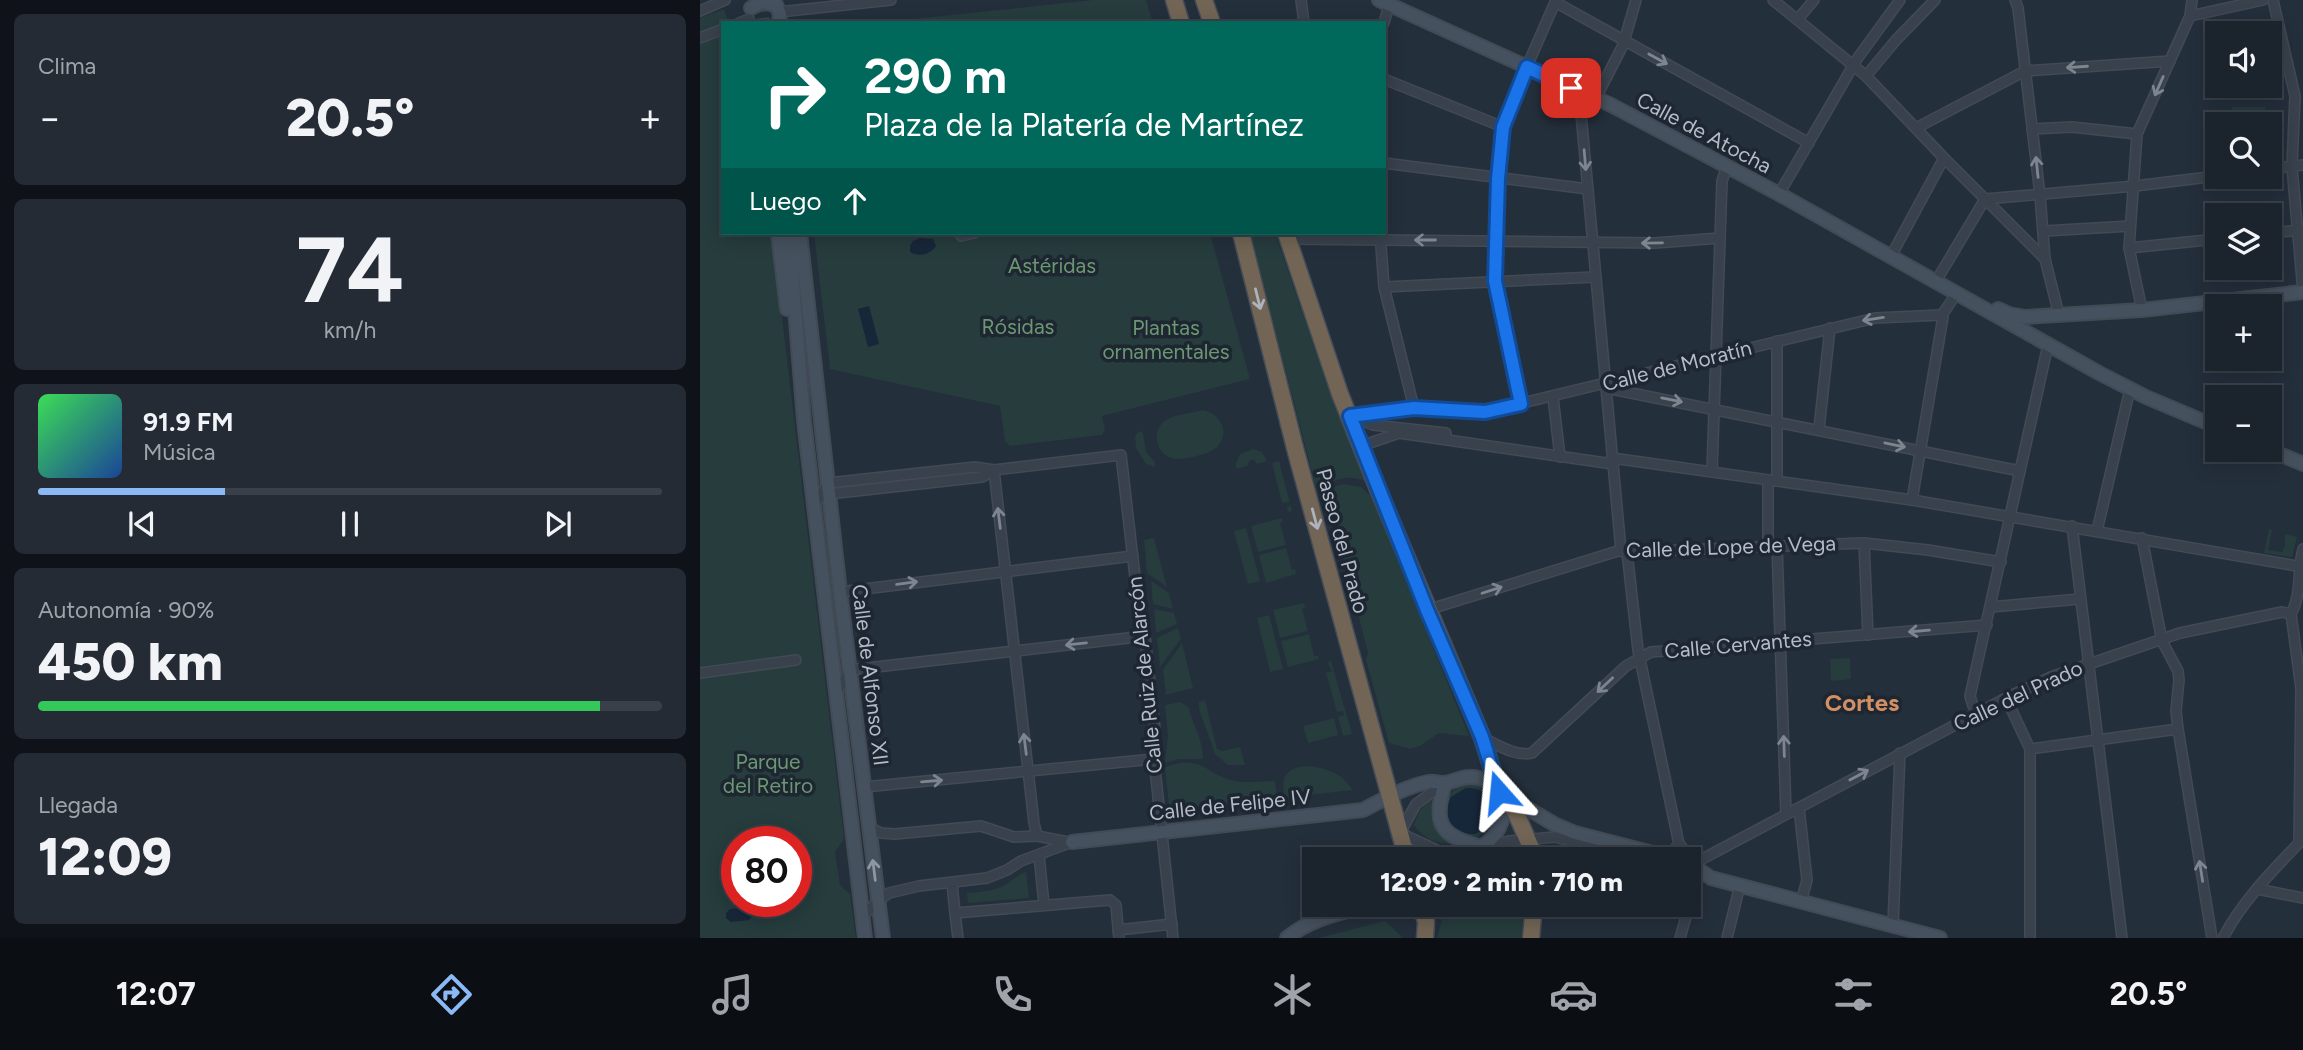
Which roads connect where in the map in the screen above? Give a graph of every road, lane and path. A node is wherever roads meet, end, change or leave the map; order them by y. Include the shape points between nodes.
1 (724, 0) edge
2 (891, 0) edge
3 (1174, 0) edge
4 (1204, 0) edge
5 (1301, 0) edge
6 (1636, 0) edge
7 (1773, 0) edge
8 (1814, 0) edge
9 (1900, 0) edge
10 (1935, 0) edge
11 (2192, 0) edge
12 (2263, 0) edge
13 (2273, 0) edge
14 (1556, 1) edge
15 (2016, 1) edge
16 (1384, 2) edge
17 (777, 10) edge
18 (700, 11) edge
19 (748, 15) edge
20 (2190, 16) junction
21 (1798, 19) junction
22 (1180, 21) edge
23 (1211, 21) edge
24 (1304, 21) edge
25 (1384, 21) edge
26 (721, 30) edge
27 (700, 38) edge
28 (1624, 41) junction
29 (2169, 61) junction
30 (1854, 64) junction
31 (1527, 67) junction
32 (2025, 71) junction
33 (1867, 76) junction
34 (1386, 80) edge
35 (1579, 92) junction
36 (1596, 99) junction
37 (1503, 127) junction
38 (1916, 128) junction
39 (2032, 129) junction
40 (2137, 134) junction
41 (1809, 143) junction
42 (1944, 158) junction
43 (1386, 163) edge
44 (2303, 165) edge
45 (1727, 166) junction
46 (2292, 167) junction
47 (2282, 168) edge
48 (2205, 177) edge
49 (1498, 179) junction
50 (2135, 186) junction
51 (1588, 189) junction
52 (1779, 194) junction
53 (2040, 195) junction
54 (1984, 199) junction
55 (2130, 226) junction
56 (2300, 230) edge
57 (2043, 231) junction
58 (2282, 232) edge
59 (789, 235) edge
60 (789, 235) edge
61 (965, 235) edge
62 (1242, 235) edge
63 (961, 236) dead end
64 (1287, 236) edge
65 (1323, 236) edge
66 (1380, 237) edge
67 (1720, 238) junction
68 (2205, 240) edge
69 (1497, 241) junction
70 (1593, 243) junction
71 (2129, 248) junction
72 (1891, 256) junction
73 (2045, 259) junction
74 (1595, 277) junction
75 (1937, 280) junction
76 (1495, 281) junction
77 (1384, 287) junction
78 (2303, 292) edge
79 (1956, 294) junction
80 (2142, 310) junction
81 (1941, 315) junction
82 (2059, 315) junction
83 (1830, 328) junction
84 (1777, 341) junction
85 (2048, 345) junction
86 (1717, 357) junction
87 (1606, 384) junction
88 (2130, 389) junction
89 (1553, 397) junction
90 (1521, 404) junction
91 (1414, 408) junction
92 (1714, 408) junction
93 (1357, 416) junction
94 (1777, 421) junction
95 (2205, 422) edge
96 (1819, 429) junction
97 (1446, 433) dead end
98 (1361, 446) junction
99 (1920, 450) junction
100 (2282, 455) edge
101 (2303, 456) edge
102 (1560, 457) junction
103 (1612, 461) junction
104 (2303, 463) edge
105 (994, 470) junction
106 (1712, 471) junction
107 (2020, 471) junction
108 (1772, 480) junction
109 (829, 489) junction
110 (1912, 500) junction
111 (814, 508) junction
112 (2011, 516) junction
113 (2072, 526) junction
114 (2097, 531) junction
115 (2142, 538) junction
116 (1864, 543) junction
117 (1773, 546) junction
118 (2303, 549) edge
119 (1624, 552) junction
120 (1133, 556) junction
121 (820, 557) junction
122 (2001, 562) junction
123 (2301, 566) edge
124 (1005, 570) junction
125 (840, 592) junction
126 (2080, 599) junction
127 (1991, 607) junction
128 (1427, 610) junction
129 (2291, 614) junction
130 (1987, 625) junction
131 (1141, 629) junction
132 (1868, 635) junction
133 (2162, 640) junction
134 (1780, 641) junction
135 (1014, 651) junction
136 (1639, 657) junction
137 (796, 660) dead end
138 (2090, 663) junction
139 (850, 670) junction
140 (700, 673) edge
141 (836, 692) junction
142 (2006, 698) junction
143 (2302, 707) edge
144 (1979, 712) junction
145 (2178, 729) junction
146 (1482, 737) junction
147 (2098, 740) junction
148 (2030, 749) junction
149 (843, 751) junction
150 (1900, 753) junction
151 (1154, 759) junction
152 (1028, 772) junction
153 (1445, 783) junction
154 (864, 787) junction
155 (1499, 792) junction
156 (1390, 796) junction
157 (1799, 808) junction
158 (1786, 814) junction
159 (869, 827) junction
160 (1161, 833) junction
161 (1400, 833) junction
162 (1037, 836) junction
163 (1529, 840) junction
164 (2301, 841) edge
165 (1072, 842) junction
166 (1678, 844) junction
167 (1404, 847) edge
168 (1430, 847) edge
169 (1482, 847) junction
170 (1532, 847) edge
171 (1594, 847) edge
172 (1629, 847) edge
173 (1677, 847) edge
174 (1681, 847) edge
175 (1039, 855) junction
176 (1701, 862) edge
177 (1701, 872) edge
178 (952, 883) junction
179 (1740, 885) junction
180 (2257, 889) junction
181 (2303, 898) edge
182 (878, 901) junction
183 (1801, 902) junction
184 (1044, 905) junction
185 (955, 913) junction
186 (862, 917) junction
187 (1330, 917) edge
188 (1425, 917) edge
189 (1533, 917) edge
190 (1684, 917) edge
191 (1171, 924) junction
192 (1893, 925) junction
193 (1119, 934) edge
194 (865, 938) edge
195 (883, 938) edge
196 (958, 938) edge
197 (1173, 938) edge
198 (1287, 938) edge
199 (1425, 938) edge
200 (1531, 938) edge
201 (1680, 938) edge
202 (1727, 938) edge
203 (1940, 938) edge
204 (2030, 938) edge
205 (2122, 938) edge
206 (2212, 938) edge
207 (2223, 938) edge

1 - 18 street
2 - 17 street
3 - 22 highway
4 - 23 highway
5 - 24 street
6 - 28 street
7 - 21 street
8 - 21 street
9 - 30 street
10 - 33 street
11 - 20 street
12 - 20 street
13 - 46 street via 2295,96
14 - 28 street
14 - 31 street
15 - 32 street
16 - 25 street
16 - 31 street, Calle de Atocha
17 - 19 street via 762,2
20 - 29 street
21 - 30 street
26 - 27 street
28 - 36 street
28 -> 41 street
29 -> 32 street
29 -> 40 street
30 - 33 street
30 - 41 street
31 - 35 street, Calle de Atocha
31 - 37 street
32 - 38 street
32 - 39 street
33 - 38 street
34 - 37 street
35 - 36 street, Calle de Atocha
35 -> 51 street
36 - 45 street, Calle de Atocha
37 - 49 street
38 - 42 street
39 - 40 street via 2072,127
53 -> 39 street
40 - 50 street
41 - 52 street
42 - 54 street
42 - 72 street
43 - 49 street
44 - 46 street
45 - 52 street, Calle de Atocha
45 - 67 street via 1722,181
46 - 47 street
46 - 56 street
48 - 50 street
49 - 51 street
49 - 69 street
50 - 53 street
50 - 55 street
51 - 70 street
52 - 72 street, Calle de Atocha
53 - 54 street
53 - 57 street
54 - 73 street
54 - 75 street
55 - 57 street
55 - 71 street
56 - 58 street
56 - 78 street
57 - 73 street
59 - 109 street, Calle de Alfonso XII
60 - 111 street, Calle de Alfonso XII
61 - 63 street
62 -> 156 highway, Paseo del Prado
64 - 65 street
64 - 93 highway via 1340,394
65 - 66 street
69 -> 66 street
66 - 77 street
67 -> 70 street
67 - 86 street
68 - 71 street
69 - 70 street
69 - 76 street
70 - 74 street
71 - 80 street
72 - 75 street, Calle de Atocha
73 - 82 street
74 - 76 street
74 - 87 street
75 - 79 street, Calle de Atocha
75 - 82 street, Calle de Atocha via 2012,315
76 - 77 street
76 - 90 street
77 - 91 street
78 - 80 street
79 - 81 street
79 - 85 street, Calle de Atocha
80 - 82 street
81 -> 83 street, Calle de Moratín via 1875,318
81 - 99 street
83 - 84 street, Calle de Moratín
83 - 96 street
84 - 86 street, Calle de Moratín
84 - 94 street
85 - 88 street, Calle de Atocha
85 - 107 street
86 - 87 street, Calle de Moratín
86 - 92 street
87 - 89 street, Calle de Moratín
87 -> 92 street via 1611,389
87 - 103 street
88 - 95 street, Calle de Atocha
88 - 114 street
89 - 90 street, Calle de Moratín
89 - 102 street
90 - 91 street, Calle de Moratín via 1485,412
91 - 93 street, Calle de Moratín
92 - 94 street
92 - 106 street
93 - 97 street via 1373,425
93 - 98 highway
94 - 96 street
94 - 108 street
96 -> 99 street
98 - 102 street via 1398,433
98 - 128 highway
99 - 107 street
99 - 110 street
100 - 104 street
101 - 104 street
102 - 103 street
103 - 106 street
103 - 119 street
105 - 109 street via 982,477
105 - 120 street, Calle Ruiz de Alarcón via 1122,455
124 -> 105 street
106 - 108 street
107 - 112 street
108 - 110 street
108 - 117 street
109 - 111 street
109 - 125 street, Calle de Alfonso XII
110 - 112 street
111 - 121 street, Calle de Alfonso XII
112 - 113 street
112 - 122 street
113 - 114 street
113 - 126 street
114 - 115 street
115 - 123 street
115 - 133 street
116 - 117 street, Calle de Lope de Vega
116 - 122 street, Calle de Lope de Vega
116 - 132 street
117 - 119 street, Calle de Lope de Vega
117 - 134 street
118 - 123 street
128 -> 119 street, Calle de Lope de Vega via 1614,551
119 - 136 street
120 - 124 street
120 - 131 street, Calle Ruiz de Alarcón
121 - 125 street via 828,560
121 - 141 street, Calle de Alfonso XII
122 - 127 street
123 - 129 street via 2299,593
125 -> 124 street
124 - 135 street
125 - 139 street, Calle de Alfonso XII
126 - 127 street
126 - 138 street
127 - 130 street
128 - 146 highway
129 - 133 street, Calle del Prado via 2282,612
129 - 143 street
130 -> 132 street, Calle Cervantes
130 - 144 street via 1970,696
131 -> 135 street via 1128,638
131 - 151 street, Calle Ruiz de Alarcón via 1155,730
132 - 134 street, Calle Cervantes
133 - 138 street, Calle del Prado
133 - 145 street via 2178,671
134 - 136 street, Calle Cervantes via 1651,652
158 -> 134 street
135 - 139 street
152 -> 135 street
136 -> 146 street, Calle Cervantes via 1528,755
136 - 166 street
137 - 140 street
138 - 142 street, Calle del Prado
138 - 147 street
139 - 141 street
139 - 154 street, Calle de Alfonso XII
141 - 149 street, Calle de Alfonso XII
142 - 144 street, Calle del Prado
142 - 148 street
143 - 164 street
144 - 150 street, Calle del Prado
145 - 147 street
206 -> 145 street
146 - 155 highway
147 - 148 street
147 - 205 street
148 - 204 street
149 - 154 street via 851,756
149 - 186 street, Calle de Alfonso XII
157 -> 150 street, Calle del Prado
150 - 192 street
151 - 152 street
151 - 160 street, Calle Ruiz de Alarcón
154 -> 152 street
152 - 162 street
153 - 155 street via 1477,777
153 - 156 street, Calle de Felipe IV via 1429,781
153 - 161 street via 1416,804
153 - 169 street via 1439,811 1443,827 1462,843
154 - 159 street, Calle de Alfonso XII
155 - 163 highway via 1516,811
155 - 169 street via 1505,813
155 - 172 street via 1575,833
156 - 160 street, Calle de Felipe IV via 1363,810
156 - 161 highway, Paseo del Prado
157 - 158 street, Calle del Prado
157 - 183 street via 1807,880
158 - 176 street, Calle del Prado
159 - 162 street, Calle de Felipe IV via 895,834 981,825 1014,837
182 -> 159 street, Calle de Alfonso XII
160 - 165 street, Calle de Felipe IV
160 - 191 street, Calle Ruiz de Alarcón
161 - 167 highway, Paseo del Prado
161 - 168 street
162 - 165 street, Calle de Felipe IV
163 - 169 street
163 - 170 highway
163 - 171 street via 1555,837
164 - 180 street
165 - 175 street, Calle de Felipe IV
166 - 173 street
166 - 174 street
175 - 178 street, Calle de Felipe IV via 987,878
175 - 184 street
177 - 179 street
178 - 182 street, Calle de Felipe IV via 895,891
178 - 185 street
179 - 183 street
179 - 202 street
180 - 181 street
180 - 207 street
182 - 186 street, Calle de Felipe IV
182 - 195 street, Calle de Alfonso XII
183 - 192 street
184 - 185 street
184 - 193 street via 1110,900 1116,905
185 - 196 street
186 - 194 street, Calle de Alfonso XII
187 - 198 street via 1302,926
188 - 199 highway
189 - 200 highway
190 - 201 street
191 - 193 street
191 - 197 street, Calle Ruiz de Alarcón
192 - 203 street

